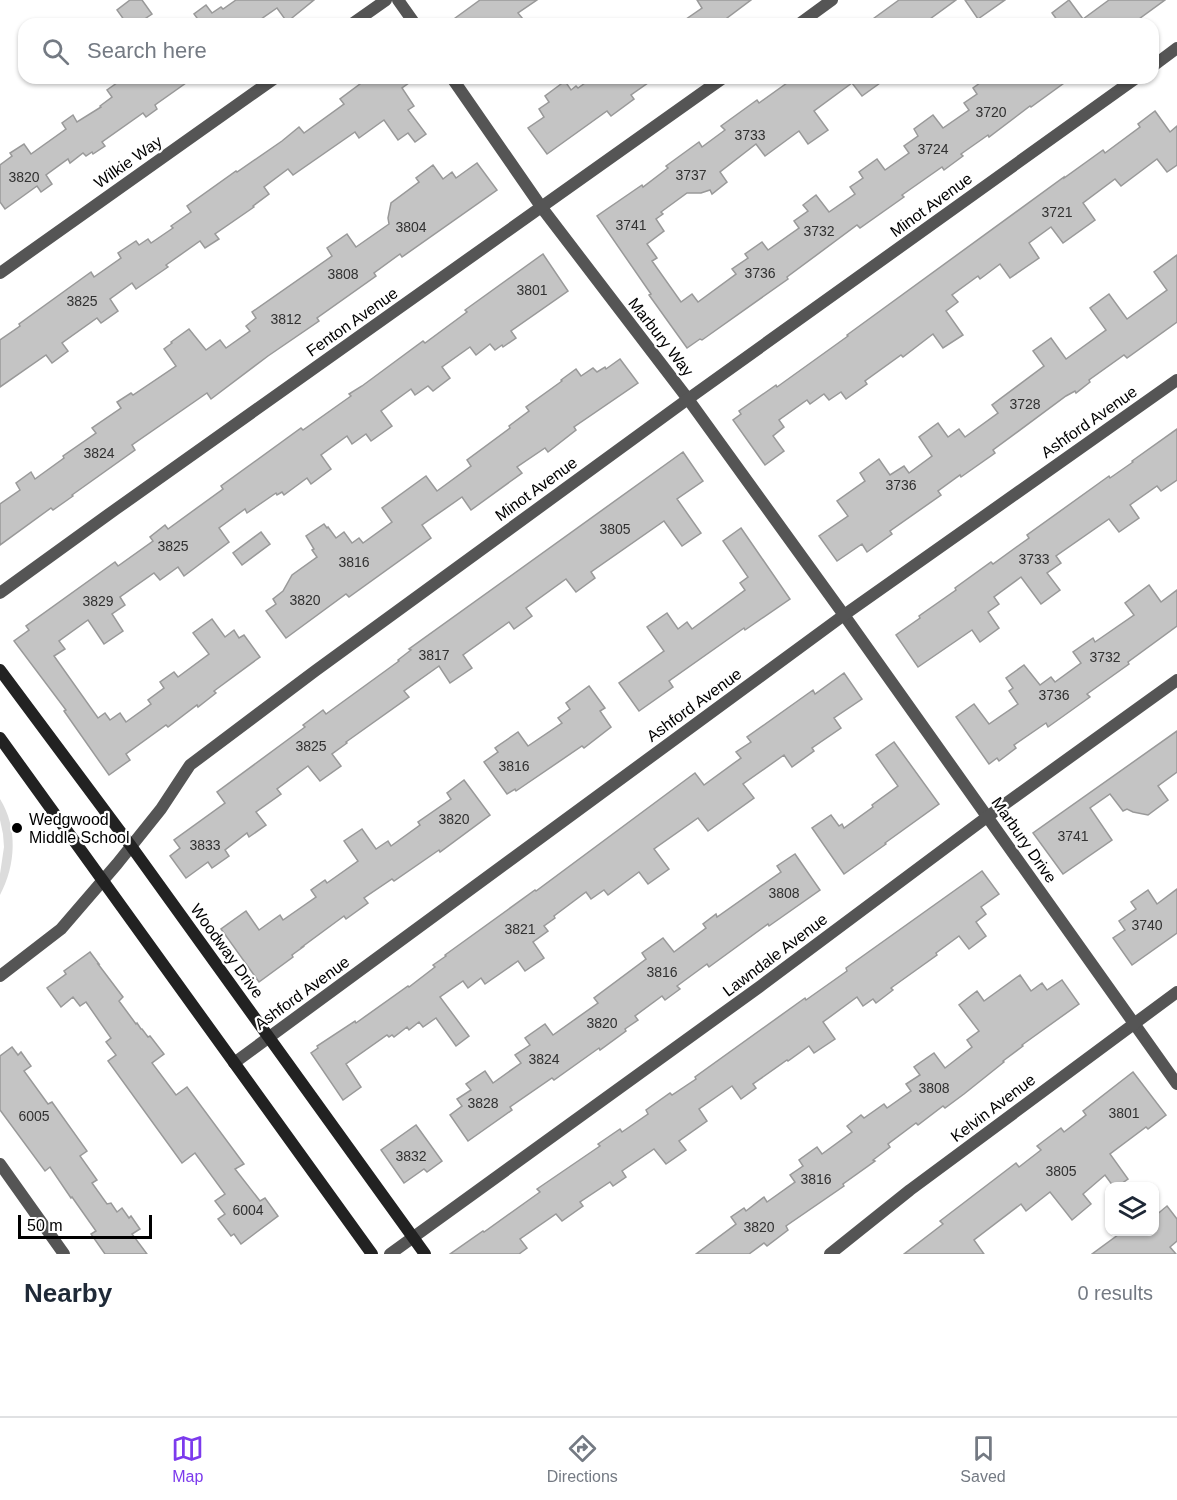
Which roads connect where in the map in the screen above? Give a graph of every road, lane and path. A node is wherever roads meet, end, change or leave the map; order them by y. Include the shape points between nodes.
1 (386, 0) edge
2 (398, 0) edge
3 (832, 0) edge
4 (360, 18) edge
5 (411, 18) edge
6 (807, 18) edge
7 (1177, 48) edge
8 (1159, 62) edge
9 (267, 84) edge
10 (456, 84) edge
11 (715, 84) edge
12 (1128, 84) edge
13 (542, 208) junction
14 (0, 273) edge
15 (1177, 380) edge
16 (688, 399) junction
17 (0, 593) edge
18 (844, 615) junction
19 (0, 670) edge
20 (1177, 680) edge
21 (0, 738) edge
22 (987, 817) junction
23 (131, 846) junction
24 (103, 880) junction
25 (1, 975) edge
26 (1177, 992) edge
27 (1134, 1023) junction
28 (268, 1037) junction
29 (234, 1063) junction
30 (1177, 1084) edge
31 (0, 1164) edge
32 (413, 1238) junction
33 (64, 1254) edge
34 (372, 1254) edge
35 (390, 1254) edge
36 (425, 1254) edge
37 (830, 1254) edge

1 - 4 street
2 - 5 street
3 - 6 street
7 - 8 street
9 - 14 street, Wilkie Way
10 - 13 street, Marbury Way
11 - 13 street, Fenton Avenue
12 - 16 street, Minot Avenue
13 - 16 street, Marbury Way
13 - 17 street, Fenton Avenue
15 - 18 street, Ashford Avenue
16 - 18 street, Marbury Way
16 - 23 street, Minot Avenue via 190,765
18 - 22 street, Marbury Drive
18 - 28 street, Ashford Avenue
19 - 23 street, Woodway Drive
20 - 22 street, Lawndale Avenue
21 - 24 street
22 - 27 street, Marbury Drive
22 - 32 street, Lawndale Avenue via 762,986
23 - 24 street, Minot Avenue
23 - 28 street, Woodway Drive
24 - 25 street, Minot Avenue via 61,929
24 - 29 street
26 - 27 street, Kelvin Avenue
27 - 30 street, Marbury Drive
27 - 37 street, Kelvin Avenue
28 - 29 street, Ashford Avenue
28 - 32 street, Woodway Drive
29 - 34 street
31 - 33 street
32 - 35 street, Lawndale Avenue
32 - 36 street, Woodway Drive

